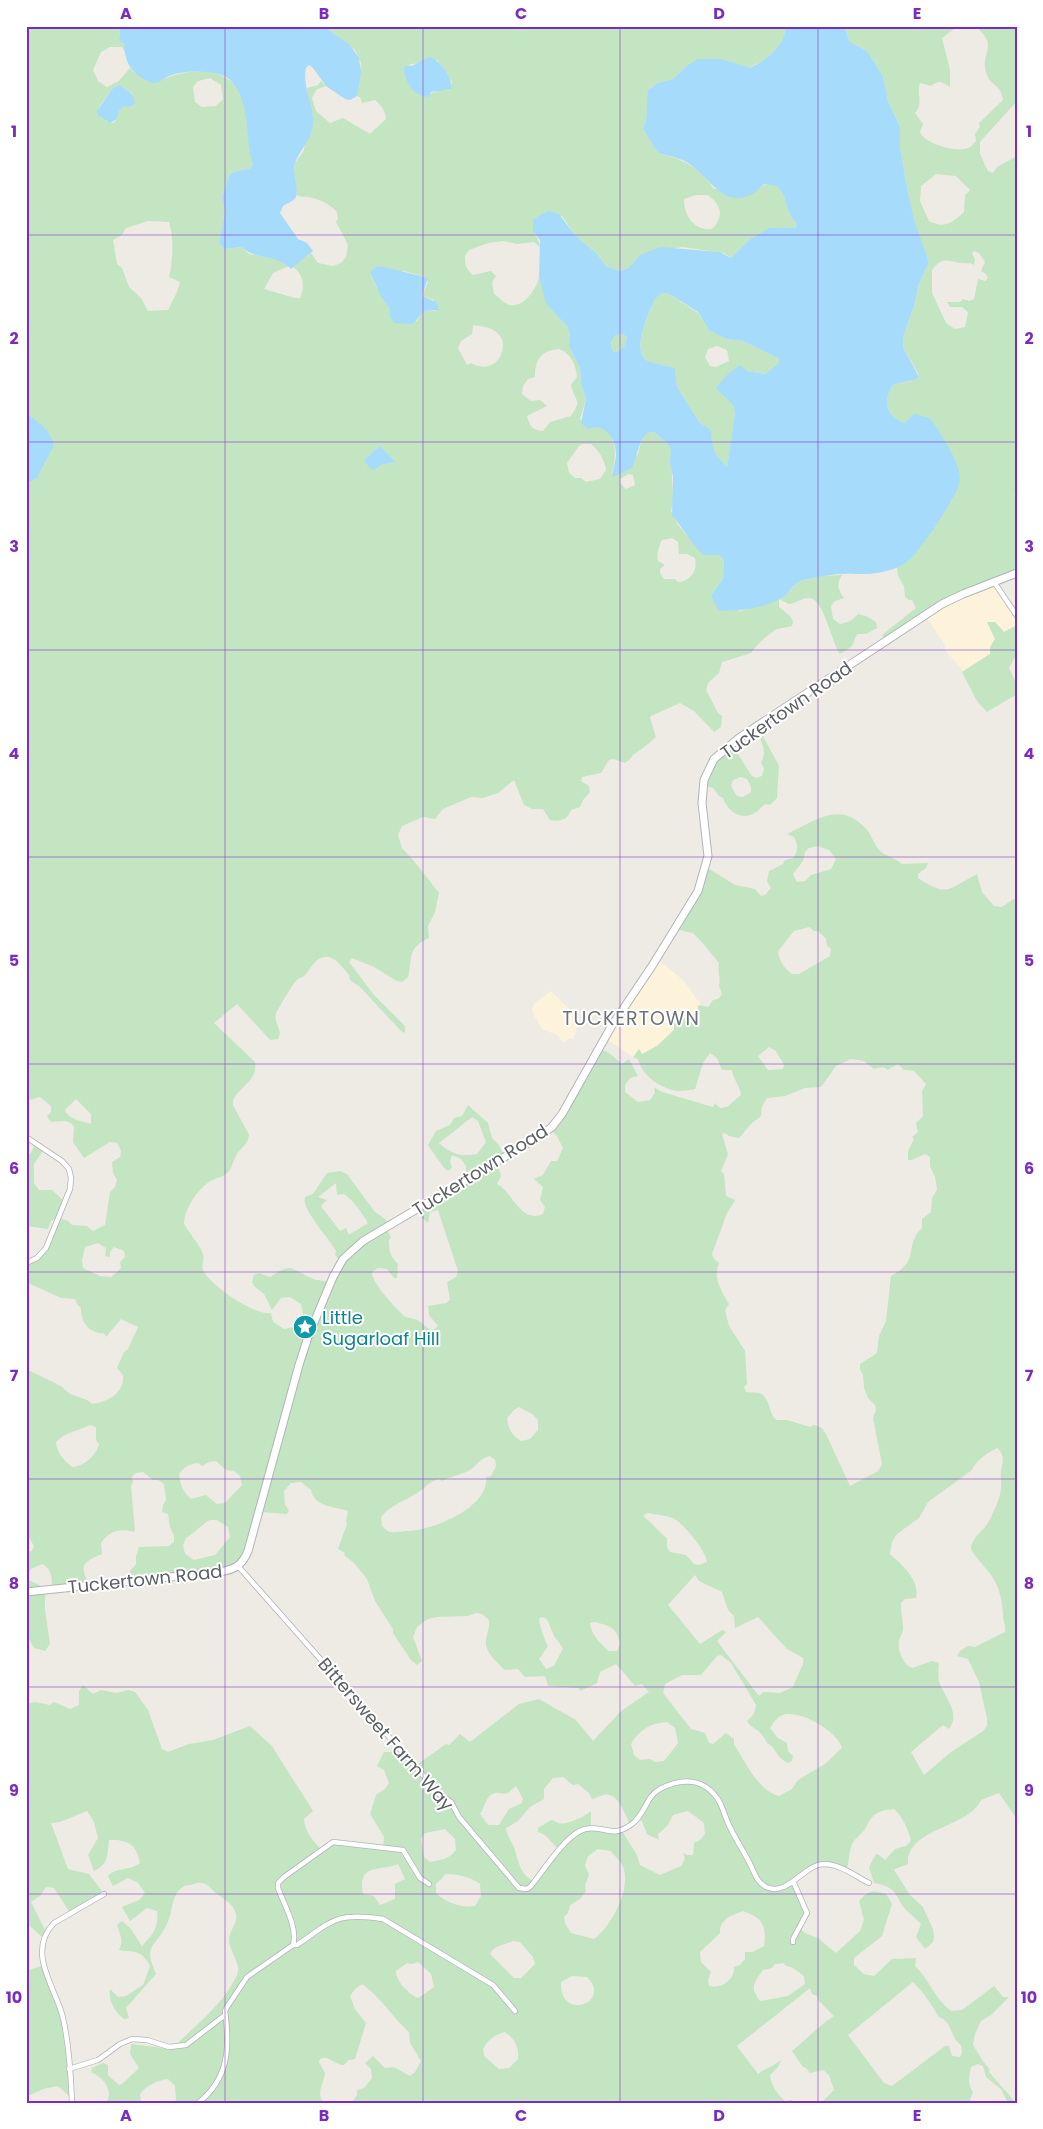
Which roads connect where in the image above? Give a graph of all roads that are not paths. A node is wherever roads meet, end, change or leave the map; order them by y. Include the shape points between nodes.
1 (1017, 573) edge
2 (994, 582) junction
3 (1017, 616) edge
4 (26, 1137) edge
5 (26, 1262) edge
6 (238, 1566) junction
7 (26, 1592) edge
8 (793, 1881) junction
9 (869, 1883) dead end
10 (429, 1884) dead end
11 (104, 1894) dead end
12 (794, 1942) dead end
13 (292, 1945) junction
14 (516, 2011) dead end
15 (225, 2015) junction
16 (69, 2069) junction
17 (72, 2103) edge
18 (198, 2103) edge

1 - 2 street, Tuckertown Road
2 - 3 street
2 - 6 street, Tuckertown Road via 942,604 739,738 712,762 702,788 708,856 698,891 610,1027 558,1119 540,1136 363,1241 343,1259 299,1365 248,1551
4 - 5 street via 62,1161 71,1178 70,1189 46,1248 37,1258
6 - 7 street, Tuckertown Road via 228,1571
6 - 8 street, Bittersweet Farm Way via 439,1794 451,1802 459,1817 519,1888 531,1886 570,1837 586,1829 622,1830 638,1820 654,1792 686,1780 696,1782 716,1797 761,1884 776,1889
8 - 9 street, Bittersweet Farm Way via 822,1864 837,1866
8 - 12 street via 807,1913
10 - 13 street via 420,1878 403,1850 333,1842 278,1883 295,1938
11 - 16 street via 54,1923 44,1940 43,1966 62,2014
13 - 14 street via 297,1945 340,1917 383,1919 493,1985
13 - 15 street via 247,1978 226,2007
15 - 16 street via 186,2045 169,2047 132,2039 98,2060
15 - 18 street via 228,2042 224,2071 213,2089
16 - 17 street

